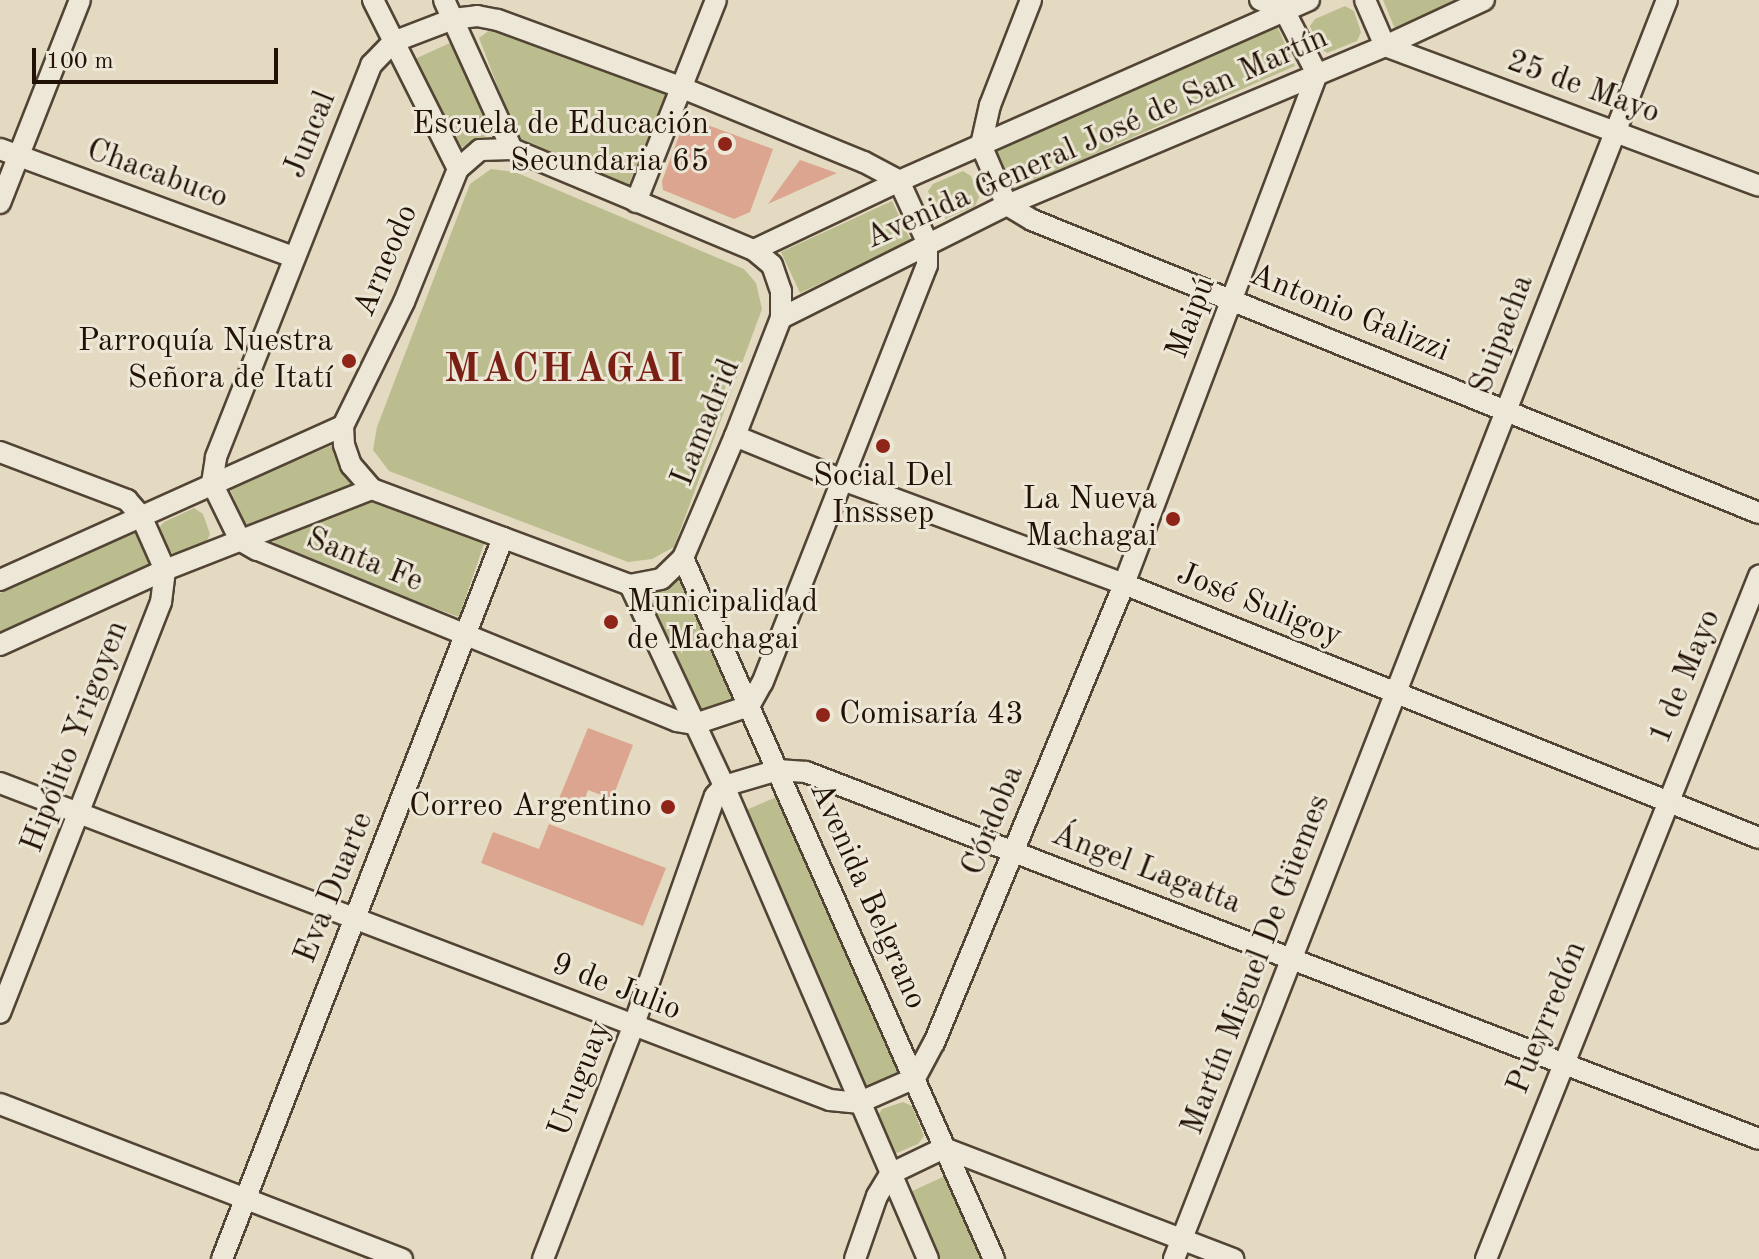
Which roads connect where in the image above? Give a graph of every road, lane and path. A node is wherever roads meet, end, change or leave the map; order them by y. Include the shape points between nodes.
1 (80, 0) edge
2 (373, 0) edge
3 (444, 0) edge
4 (716, 0) edge
5 (1031, 0) edge
6 (1260, 0) edge
7 (1309, 0) edge
8 (1365, 0) edge
9 (1484, 0) edge
10 (1667, 0) edge
11 (1284, 10) junction
12 (453, 19) junction
13 (393, 42) junction
14 (1385, 46) junction
15 (1317, 74) junction
16 (680, 87) junction
17 (1614, 131) junction
18 (981, 145) junction
19 (512, 149) junction
20 (9, 153) edge
21 (458, 169) junction
22 (899, 181) junction
23 (1759, 186) edge
24 (636, 202) junction
25 (0, 203) edge
26 (1007, 205) junction
27 (927, 242) junction
28 (754, 250) junction
29 (294, 257) junction
30 (1231, 299) junction
31 (781, 318) junction
32 (1507, 409) junction
33 (343, 426) junction
34 (735, 436) junction
35 (0, 452) edge
36 (843, 480) junction
37 (212, 483) junction
38 (372, 489) junction
39 (1759, 513) edge
40 (141, 516) junction
41 (503, 538) junction
42 (240, 540) junction
43 (683, 558) junction
44 (165, 570) junction
45 (1759, 576) edge
46 (0, 580) edge
47 (1124, 584) junction
48 (630, 585) junction
49 (468, 634) junction
50 (0, 645) edge
51 (1396, 692) junction
52 (749, 706) junction
53 (695, 724) junction
54 (778, 770) junction
55 (0, 783) edge
56 (724, 786) junction
57 (1669, 801) junction
58 (78, 813) junction
59 (1759, 838) edge
60 (1013, 852) junction
61 (354, 920) junction
62 (1292, 958) junction
63 (0, 1013) edge
64 (633, 1027) junction
65 (1562, 1063) junction
66 (915, 1078) junction
67 (858, 1103) junction
68 (0, 1104) edge
69 (1759, 1139) edge
70 (944, 1148) junction
71 (890, 1174) junction
72 (245, 1199) junction
73 (1182, 1239) junction
74 (222, 1259) edge
75 (402, 1259) edge
76 (543, 1259) edge
77 (855, 1259) edge
78 (928, 1259) edge
79 (994, 1259) edge
80 (1174, 1259) edge
81 (1233, 1259) edge
82 (1486, 1259) edge

1 - 20 street
2 - 13 street
3 - 12 street
4 - 16 street
5 - 18 street via 990,105
6 - 11 street
7 - 11 street, Avenida General José de San Martín
8 - 14 street
9 - 14 street, Avenida General José de San Martín
10 - 17 street, Suipacha
11 - 15 street
11 - 18 street, Avenida General José de San Martín
12 - 13 street
12 - 16 street via 498,20
12 - 19 street
13 - 21 street
13 - 29 street, Juncal via 371,65
14 - 15 street, Avenida General José de San Martín
14 - 17 street, 25 de Mayo
15 - 26 street, Avenida General José de San Martín
15 - 30 street, Maipú
16 - 22 street
16 - 24 street
17 - 23 street, 25 de Mayo
17 - 32 street, Suipacha
18 - 22 street, Avenida General José de San Martín
18 - 26 street
19 - 21 street via 480,150
19 - 24 street
20 - 25 street
20 - 29 street, Chacabuco
21 - 33 street, Arneodo via 404,302
22 - 27 street
22 - 28 street, Avenida General José de San Martín
24 - 28 street
26 - 27 street, Avenida General José de San Martín
26 - 30 street, Antonio Galizzi via 1032,220
27 - 31 street, Avenida General José de San Martín
27 - 36 street via 927,265
28 - 31 street, Lamadrid via 772,265 781,291
29 - 37 street via 216,457
30 - 32 street, Antonio Galizzi
30 - 47 street, Maipú
31 - 34 street, Lamadrid
32 - 39 street, Antonio Galizzi
32 - 51 street, Suipacha
33 - 37 street
33 - 38 street via 351,465
34 - 36 street, José Suligoy
34 - 43 street, Lamadrid
35 - 40 street via 127,500
36 - 47 street, José Suligoy
36 - 52 street
37 - 40 street
37 - 42 street
38 - 41 street
38 - 42 street
40 - 44 street
40 - 46 street
41 - 48 street
41 - 49 street, Eva Duarte
42 - 44 street
42 - 49 street, Santa Fe
43 - 48 street, Lamadrid via 661,579
43 - 52 street, Avenida Belgrano
44 - 50 street
44 - 58 street, Hipólito Yrigoyen via 161,602
45 - 57 street, 1 de Mayo
47 - 51 street, José Suligoy
47 - 60 street, Córdoba
48 - 53 street
49 - 53 street, Santa Fe
49 - 61 street, Eva Duarte
51 - 57 street, José Suligoy
51 - 62 street, Martín Miguel De Güemes
52 - 53 street
52 - 54 street, Avenida Belgrano
53 - 56 street
54 - 56 street
54 - 60 street, Ángel Lagatta via 806,772
54 - 66 street, Avenida Belgrano
55 - 58 street, 9 de Julio
56 - 64 street, Uruguay via 715,796
56 - 67 street
57 - 59 street, José Suligoy
57 - 65 street, Pueyrredón
58 - 61 street, 9 de Julio
58 - 63 street, Hipólito Yrigoyen
60 - 62 street, Ángel Lagatta
60 - 66 street, Córdoba
61 - 64 street, 9 de Julio
61 - 72 street, Eva Duarte
62 - 65 street, Ángel Lagatta
62 - 73 street, Martín Miguel De Güemes
64 - 67 street, 9 de Julio via 830,1100
64 - 76 street, Uruguay
65 - 69 street, Ángel Lagatta
65 - 82 street, Pueyrredón
66 - 67 street
66 - 70 street, Avenida Belgrano
67 - 71 street
68 - 72 street
70 - 71 street
70 - 73 street
70 - 79 street, Avenida Belgrano
71 - 77 street
71 - 78 street
72 - 74 street, Eva Duarte
72 - 75 street
73 - 80 street, Martín Miguel De Güemes
73 - 81 street

